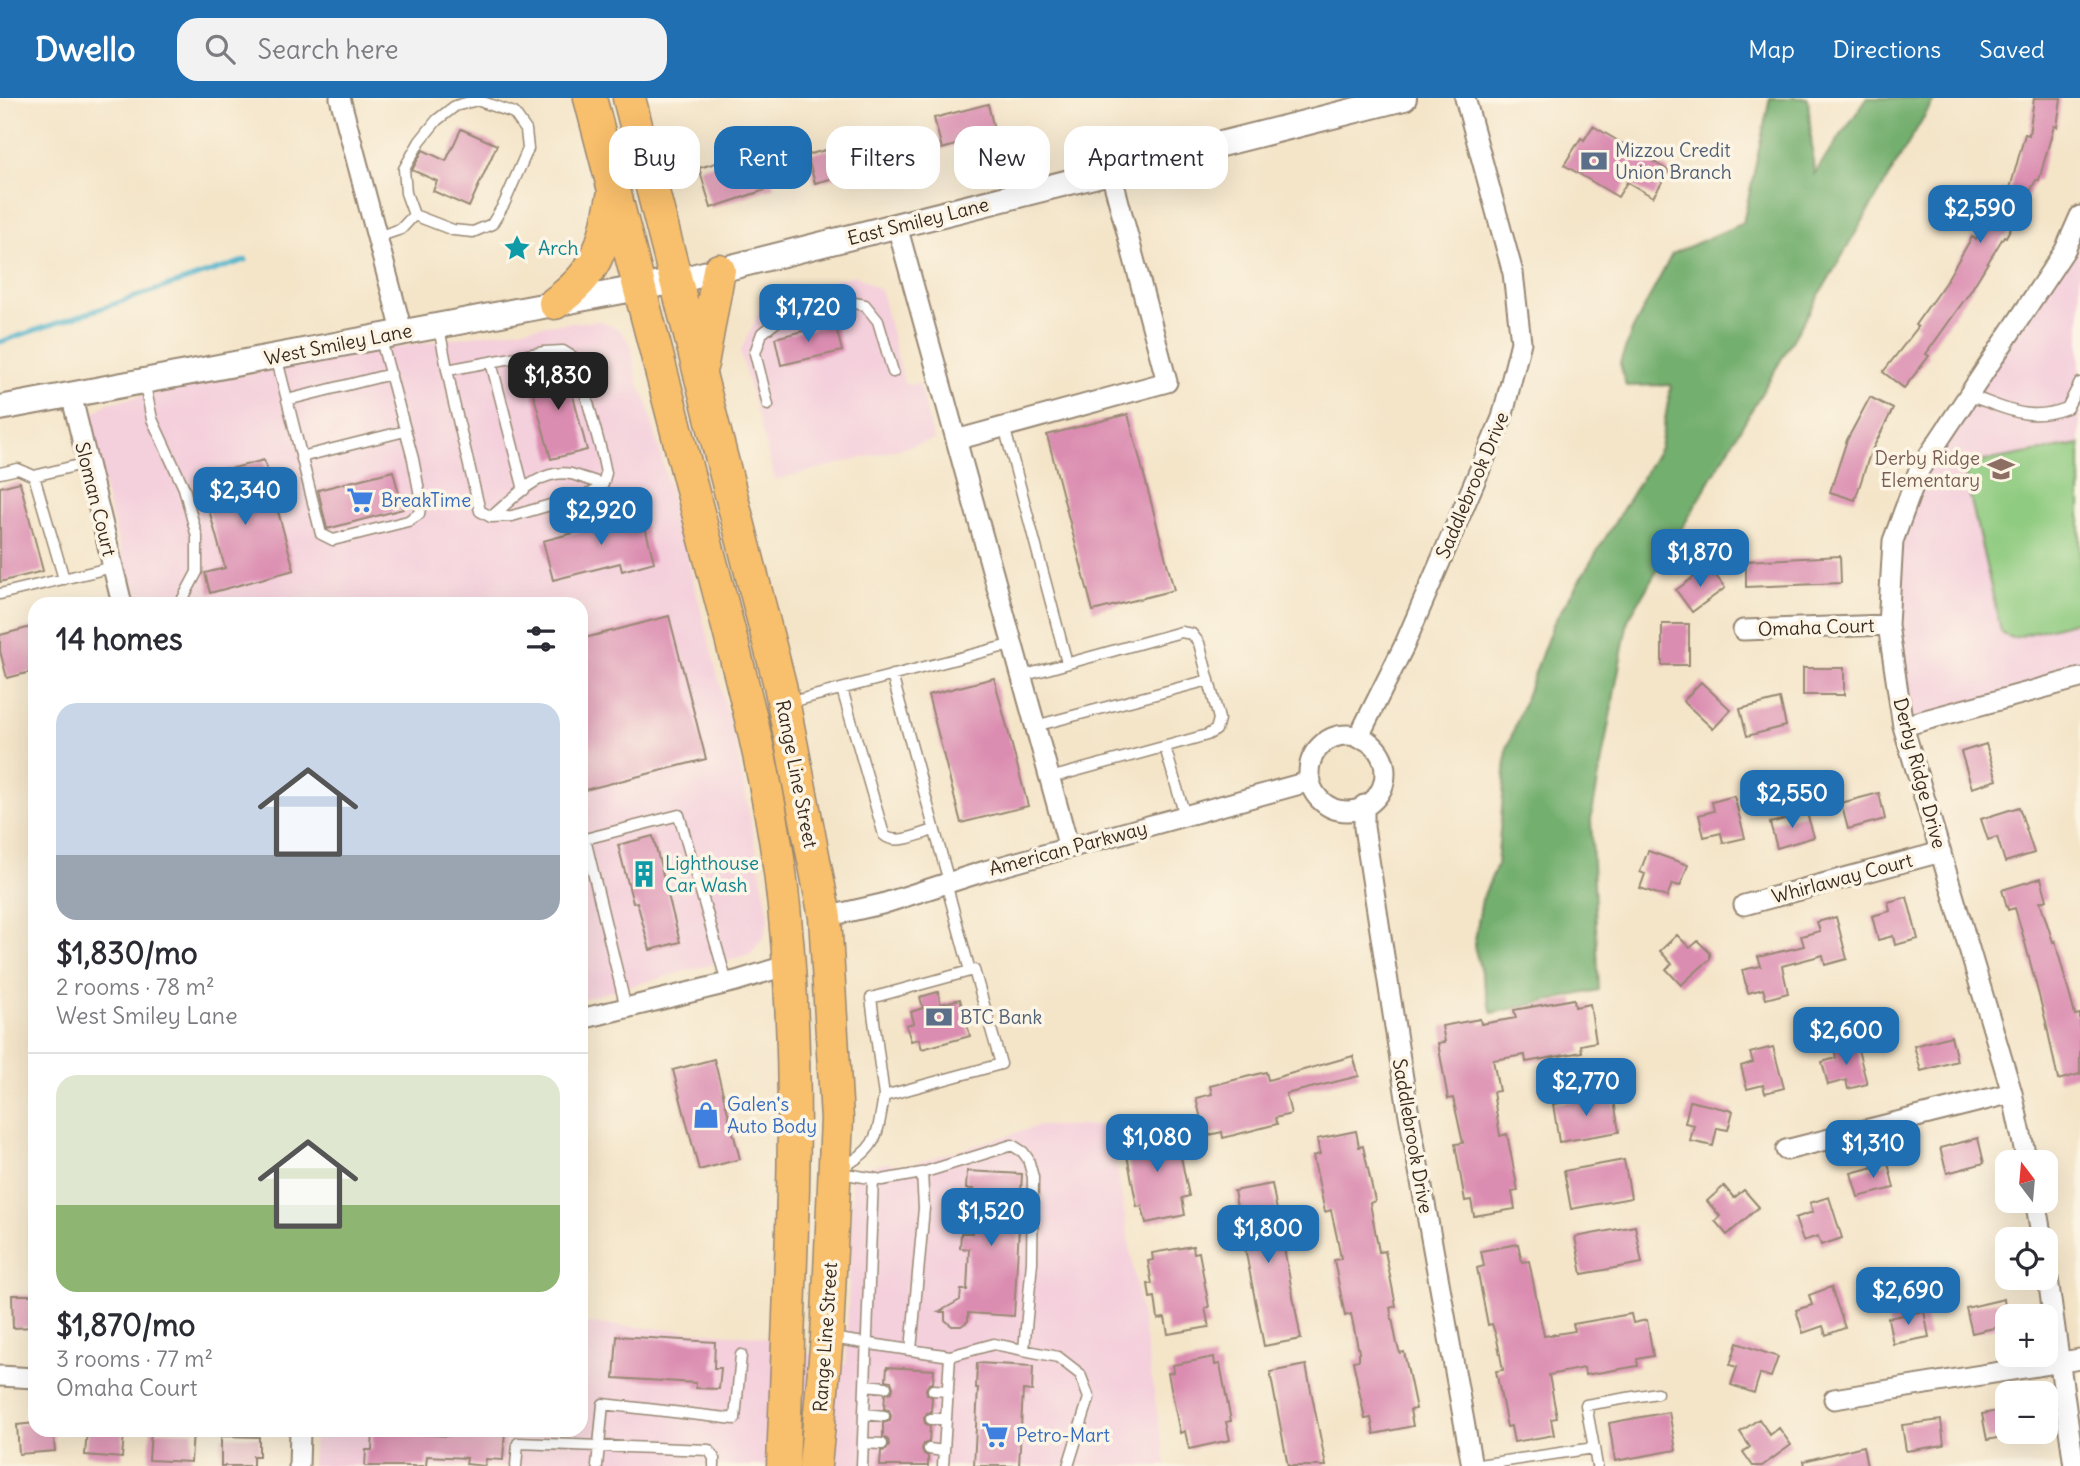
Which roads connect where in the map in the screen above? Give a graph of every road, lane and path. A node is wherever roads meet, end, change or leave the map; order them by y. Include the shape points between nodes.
1 (341, 98) edge
2 (590, 98) edge
3 (629, 98) edge
4 (1404, 98) edge
5 (1465, 98) edge
6 (1228, 143) edge
7 (1064, 185) edge
8 (1115, 189) edge
9 (614, 192) junction
10 (414, 215) junction
11 (2080, 216) edge
12 (897, 226) junction
13 (377, 237) junction
14 (719, 270) junction
15 (676, 281) junction
16 (639, 288) junction
17 (555, 303) junction
18 (439, 325) junction
19 (391, 333) junction
20 (276, 355) junction
21 (491, 362) junction
22 (447, 370) junction
23 (892, 372) dead end
24 (391, 374) junction
25 (700, 375) junction
26 (144, 380) junction
27 (2080, 383) edge
28 (71, 394) junction
29 (1968, 395) junction
30 (287, 400) junction
31 (768, 405) dead end
32 (0, 408) edge
33 (1004, 426) junction
34 (405, 431) junction
35 (956, 440) junction
36 (301, 457) junction
37 (87, 463) junction
38 (0, 473) edge
39 (34, 476) junction
40 (603, 484) junction
41 (524, 490) junction
42 (491, 517) junction
43 (113, 567) junction
44 (64, 579) junction
45 (0, 594) edge
46 (120, 597) edge
47 (184, 597) edge
48 (1888, 625) junction
49 (1743, 630) dead end
50 (1013, 644) junction
51 (1067, 663) junction
52 (892, 676) junction
53 (1022, 676) junction
54 (2080, 678) edge
55 (1209, 680) junction
56 (842, 689) junction
57 (783, 704) junction
58 (1035, 726) junction
59 (1903, 726) junction
60 (1358, 738) junction
61 (1165, 747) junction
62 (762, 773) junction
63 (1050, 778) junction
64 (1311, 781) junction
65 (1364, 805) junction
66 (1185, 816) junction
67 (934, 830) junction
68 (588, 838) edge
69 (1069, 848) junction
70 (588, 851) edge
71 (1941, 852) junction
72 (947, 883) junction
73 (1744, 905) dead end
74 (825, 917) junction
75 (788, 965) junction
76 (970, 971) junction
77 (727, 983) junction
78 (626, 1008) junction
79 (588, 1017) edge
80 (2012, 1093) junction
81 (884, 1096) junction
82 (837, 1131) junction
83 (1786, 1150) dead end
84 (2024, 1150) edge
85 (835, 1172) junction
86 (922, 1173) junction
87 (873, 1178) junction
88 (2053, 1290) edge
89 (827, 1337) junction
90 (868, 1343) junction
91 (911, 1350) junction
92 (1024, 1350) junction
93 (741, 1355) dead end
94 (950, 1356) junction
95 (2071, 1361) edge
96 (0, 1376) edge
97 (28, 1378) edge
98 (866, 1385) junction
99 (886, 1387) dead end
100 (933, 1390) dead end
101 (948, 1391) junction
102 (1657, 1392) dead end
103 (1834, 1399) dead end
104 (864, 1414) junction
105 (884, 1416) dead end
106 (931, 1419) dead end
107 (946, 1419) junction
108 (300, 1437) edge
109 (863, 1443) junction
110 (882, 1444) dead end
111 (599, 1446) junction
112 (1594, 1448) junction
113 (929, 1449) dead end
114 (944, 1451) junction
115 (299, 1466) edge
116 (516, 1466) edge
117 (597, 1466) edge
118 (714, 1466) edge
119 (783, 1466) edge
120 (815, 1466) edge
121 (862, 1466) edge
122 (943, 1466) edge
123 (1068, 1466) edge
124 (1472, 1466) edge
125 (1597, 1466) edge
126 (2074, 1466) edge

1 - 13 street
2 - 9 main road, Range Line Street
3 - 15 main road, Range Line Street
4 - 6 street, East Smiley Lane
5 - 60 street, Saddlebrook Drive via 1513,274 1521,342 1502,418 1404,646
7 - 12 street, East Smiley Lane
8 - 33 street via 1167,382
9 - 16 main road, Range Line Street
9 - 17 main road via 603,243 591,271
10 - 10 lane via 453,230 473,232 492,224 528,149 526,130 514,113 477,100 455,106 437,120 404,169
10 - 13 lane via 401,229
11 - 29 street, Derby Ridge Drive via 2065,250
12 - 14 street, East Smiley Lane
12 - 35 street
13 - 19 street
14 - 15 street, East Smiley Lane
14 - 25 main road
15 - 16 street, West Smiley Lane
15 - 25 main road, Range Line Street
16 - 17 street, West Smiley Lane
16 - 62 main road, Range Line Street
17 - 18 street, West Smiley Lane
18 - 19 street, West Smiley Lane
18 - 22 lane
19 - 20 street, West Smiley Lane
19 - 24 lane
20 - 26 street, West Smiley Lane
20 - 30 lane
21 - 22 lane
21 - 40 lane via 544,352 564,351 573,357 602,454
21 - 41 lane
22 - 42 lane via 475,498 480,511
23 - 31 lane via 878,321 865,305 849,302 780,319 762,333 754,353
24 - 30 lane
24 - 34 lane
25 - 57 main road, Range Line Street
26 - 28 street, West Smiley Lane
26 - 47 lane via 152,419 184,488 197,537 197,572
27 - 29 lane via 2067,408 2050,414 2027,416
28 - 32 street, West Smiley Lane
28 - 37 street, Sloman Court
29 - 48 street, Derby Ridge Drive via 1919,470 1893,541
30 - 36 lane
33 - 35 street
33 - 51 lane
34 - 36 lane
34 - 36 lane via 421,501 418,514 408,521 333,541 321,534
35 - 50 street
37 - 39 lane
37 - 43 street, Sloman Court
38 - 39 lane via 18,469
39 - 44 lane
40 - 41 lane via 552,474
40 - 42 lane via 592,493 512,516
41 - 42 lane
43 - 44 lane
43 - 46 street, Sloman Court
44 - 45 lane
48 - 49 street, Omaha Court
48 - 59 street, Derby Ridge Drive
50 - 52 lane
50 - 53 street
51 - 53 lane
51 - 55 lane via 1181,632 1192,634 1199,643
52 - 56 lane
52 - 67 lane
53 - 58 street
54 - 59 street
55 - 58 lane
55 - 61 lane via 1219,719 1216,730
56 - 57 lane
56 - 67 lane via 884,835 895,840
57 - 74 main road, Range Line Street
58 - 63 street
59 - 71 street, Derby Ridge Drive
60 - 64 street via 1346,734 1320,746 1312,757
60 - 65 street via 1371,742 1386,771 1376,799
61 - 63 lane
61 - 66 lane
62 - 74 main road via 795,851 804,902 814,917
62 - 75 main road, Range Line Street via 780,875
63 - 69 street
64 - 65 street via 1315,794 1335,809 1352,811
64 - 66 street, American Parkway
65 - 124 street, Saddlebrook Drive via 1406,1098
66 - 69 street, American Parkway
67 - 72 lane
68 - 77 lane via 679,816
69 - 72 street, American Parkway
70 - 78 lane
71 - 73 street, Whirlaway Court
71 - 80 street, Derby Ridge Drive
72 - 74 street, American Parkway
72 - 76 lane
74 - 82 main road, Range Line Street
75 - 77 street
75 - 82 main road via 806,975 810,987 814,1039
75 - 119 main road, Range Line Street via 796,1130
76 - 81 lane via 871,998
76 - 81 lane via 974,970 1001,1064
77 - 78 street
78 - 79 street
80 - 83 street
80 - 84 street, Derby Ridge Drive
81 - 85 lane via 877,1136 863,1156
82 - 85 main road, Range Line Street
85 - 87 lane
85 - 89 main road, Range Line Street
86 - 87 lane
86 - 91 lane via 924,1208
86 - 92 lane via 1012,1145 1028,1159 1033,1177 1032,1262
87 - 90 lane
88 - 95 street
89 - 90 lane
89 - 120 main road, Range Line Street
90 - 91 lane
90 - 98 lane
91 - 94 lane
92 - 94 lane via 994,1344
92 - 123 lane via 1058,1357 1080,1374 1089,1398
93 - 111 lane via 735,1419 603,1404
94 - 101 lane
95 - 103 street
95 - 126 street
96 - 97 street
98 - 99 lane
98 - 104 lane
100 - 101 lane
101 - 107 lane
102 - 112 lane via 1586,1405
104 - 105 lane
104 - 109 lane
106 - 107 lane
107 - 114 lane
108 - 115 street
109 - 110 lane
109 - 121 lane
111 - 116 lane via 518,1443
111 - 117 lane
111 - 118 lane via 709,1450
112 - 124 lane
112 - 125 lane
113 - 114 lane
114 - 122 lane

